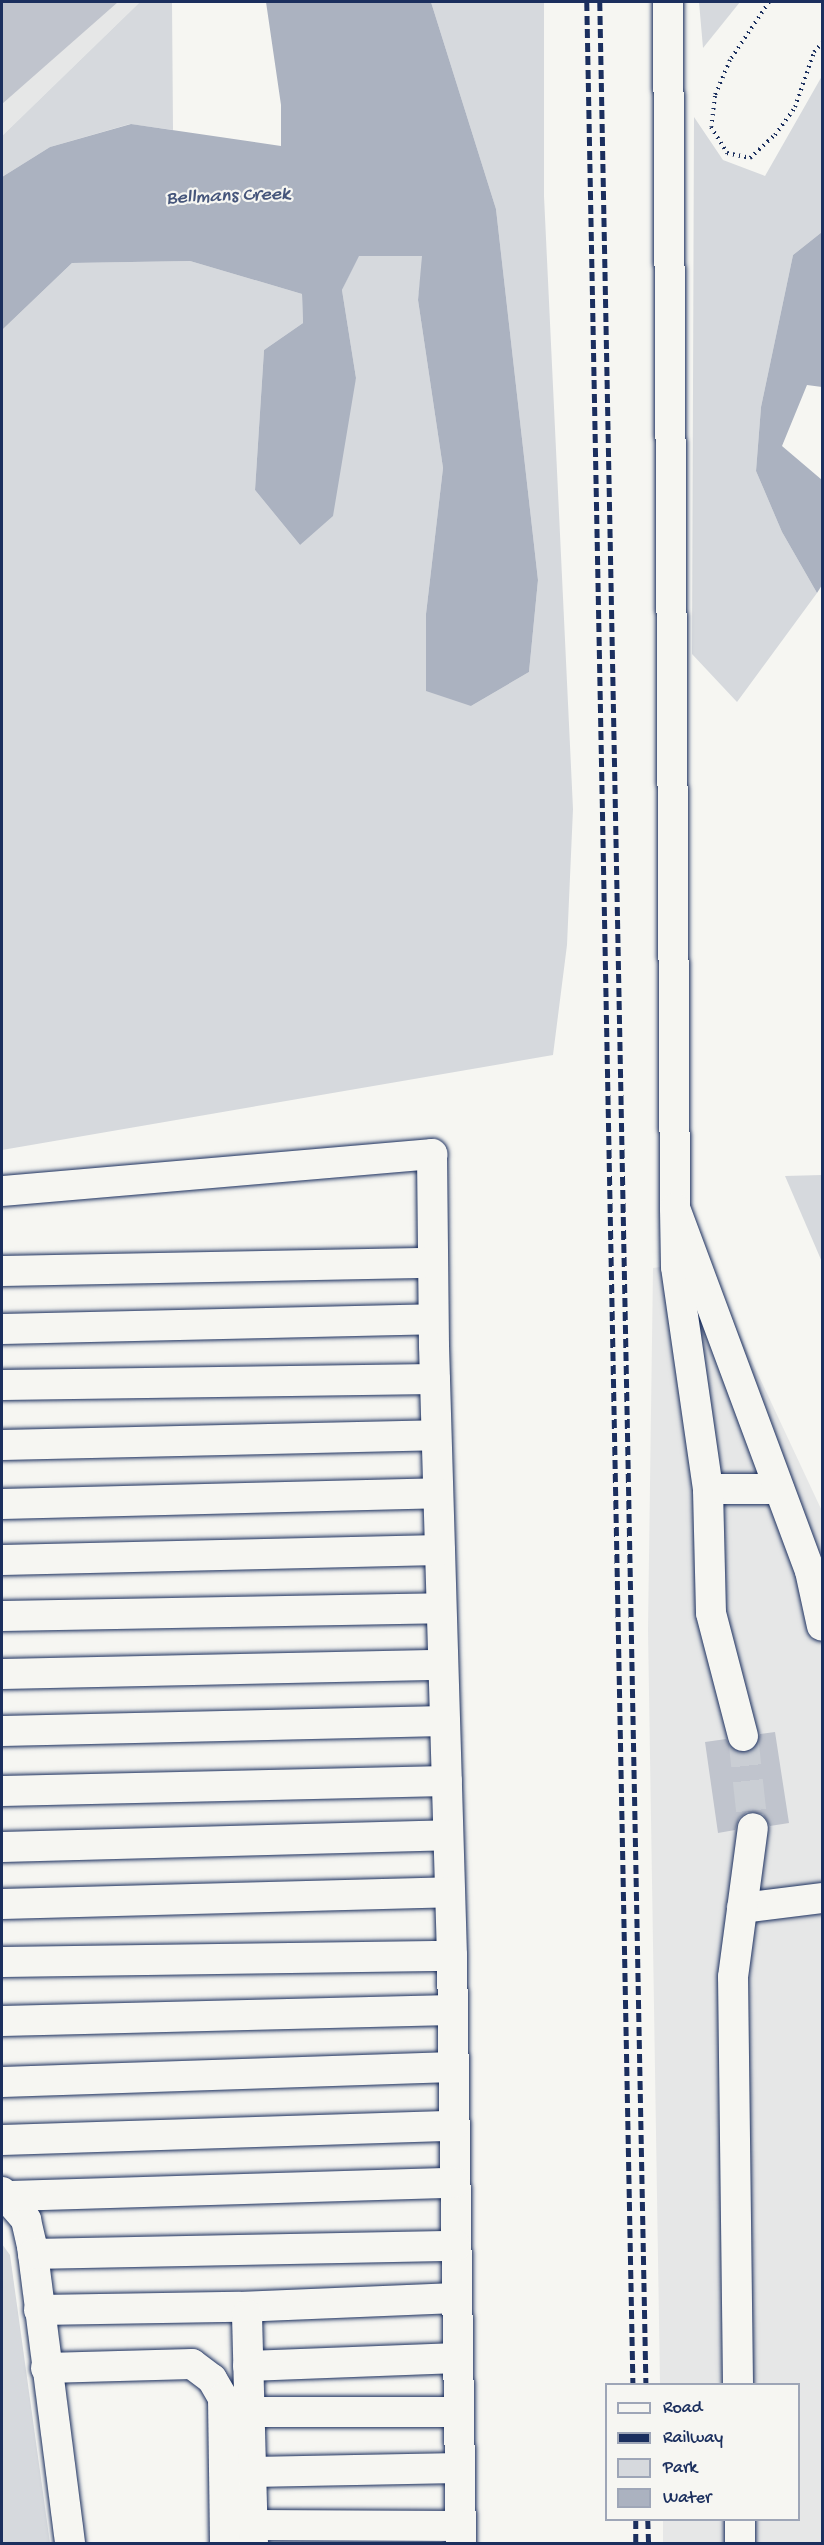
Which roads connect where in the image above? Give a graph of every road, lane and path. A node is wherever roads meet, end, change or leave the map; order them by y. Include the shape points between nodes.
1 (668, 2) edge
2 (770, 2) edge
3 (822, 43) edge
4 (2, 1191) edge
5 (675, 1208) junction
6 (433, 1263) junction
7 (2, 1271) edge
8 (433, 1319) junction
9 (2, 1329) edge
10 (435, 1379) junction
11 (2, 1385) edge
12 (436, 1435) junction
13 (2, 1445) edge
14 (708, 1489) junction
15 (779, 1489) junction
16 (438, 1493) junction
17 (2, 1504) edge
18 (440, 1550) junction
19 (2, 1560) edge
20 (441, 1608) junction
21 (2, 1616) edge
22 (822, 1626) edge
23 (443, 1665) junction
24 (2, 1674) edge
25 (445, 1721) junction
26 (2, 1731) edge
27 (743, 1736) tunnel mouth
28 (447, 1781) junction
29 (2, 1791) edge
30 (753, 1828) tunnel mouth
31 (448, 1835) junction
32 (2, 1847) edge
33 (450, 1892) junction
34 (822, 1898) edge
35 (2, 1904) edge
36 (742, 1908) junction
37 (452, 1956) junction
38 (2, 1962) edge
39 (452, 2010) junction
40 (2, 2021) edge
41 (453, 2067) junction
42 (2, 2082) edge
43 (454, 2126) junction
44 (2, 2140) edge
45 (455, 2183) junction
46 (5, 2194) edge
47 (456, 2246) junction
48 (33, 2254) junction
49 (456, 2298) junction
50 (238, 2307) junction
51 (39, 2310) junction
52 (458, 2358) junction
53 (249, 2366) junction
54 (46, 2368) junction
55 (738, 2383) edge
56 (250, 2412) junction
57 (459, 2412) junction
58 (460, 2468) junction
59 (251, 2472) junction
60 (740, 2521) edge
61 (252, 2534) edge
62 (460, 2535) edge
63 (70, 2544) edge
64 (225, 2544) edge
65 (740, 2544) edge

1 - 5 lane
2 - 3 path via 730,60 715,96 711,127 727,153 750,158 775,135 795,106 814,52
4 - 6 lane via 432,1154
5 - 14 lane via 676,1267
5 - 15 lane
6 - 7 lane
6 - 8 lane
8 - 9 lane
8 - 10 lane
10 - 11 lane
10 - 12 lane
12 - 13 lane
12 - 16 lane
14 - 15 lane
14 - 27 lane via 711,1613
15 - 22 lane via 810,1571
16 - 17 lane
16 - 18 lane
18 - 19 lane
18 - 20 lane
20 - 21 lane
20 - 23 lane
23 - 24 lane
23 - 25 lane
25 - 26 lane
25 - 28 lane
28 - 29 lane
28 - 31 lane
30 - 36 lane
31 - 32 lane
31 - 33 lane
33 - 35 lane
33 - 37 lane
34 - 36 lane
36 - 55 lane via 733,1977
37 - 38 lane
37 - 39 lane
39 - 40 lane
39 - 41 lane
41 - 42 lane
41 - 43 lane
43 - 44 lane
43 - 45 lane
45 - 46 lane
45 - 47 lane
46 - 48 lane via 26,2220
47 - 48 lane
47 - 49 lane
48 - 51 lane
49 - 50 lane
49 - 52 lane
50 - 51 lane
50 - 53 lane via 247,2315
51 - 54 lane
52 - 53 lane
52 - 57 lane
53 - 56 lane
54 - 63 lane
54 - 64 lane via 192,2364 212,2379 223,2398
56 - 57 lane
56 - 59 lane
57 - 58 lane
58 - 59 lane
58 - 62 lane
59 - 61 lane
60 - 65 lane
61 - 62 lane

